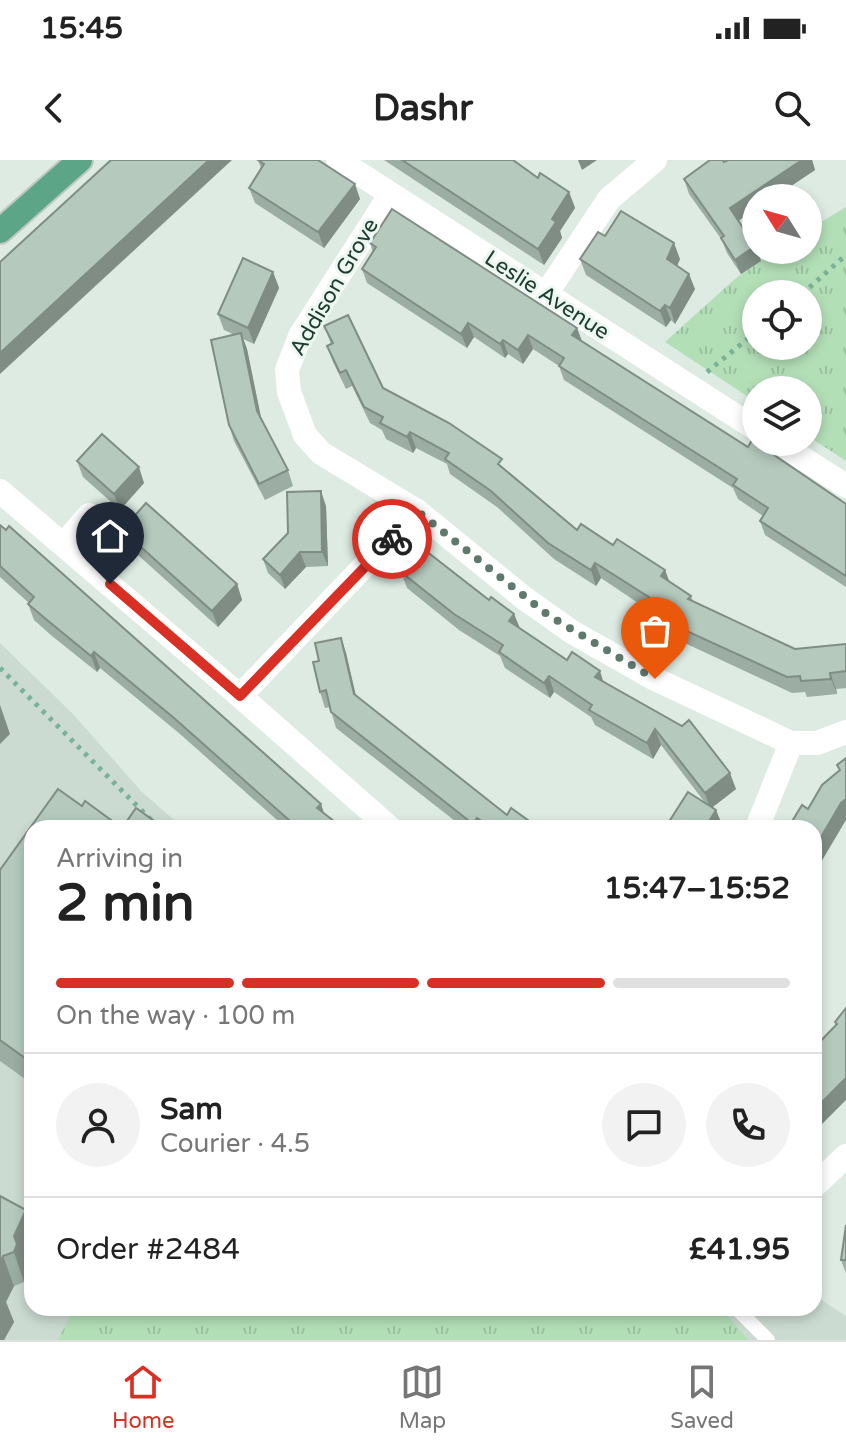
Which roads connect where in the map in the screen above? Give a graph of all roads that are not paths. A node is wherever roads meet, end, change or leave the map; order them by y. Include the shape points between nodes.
1 (80, 160) edge
2 (338, 160) edge
3 (655, 160) edge
4 (390, 195) junction
5 (0, 231) edge
6 (546, 294) junction
7 (742, 420) edge
8 (799, 456) edge
9 (846, 486) edge
10 (0, 491) edge
11 (417, 511) junction
12 (89, 515) dead end
13 (64, 544) junction
14 (240, 696) junction
15 (846, 732) edge
16 (791, 743) junction
17 (381, 820) edge
18 (760, 820) edge
19 (846, 1156) edge
20 (822, 1178) edge
21 (744, 1316) edge
22 (768, 1340) edge

1 - 5 main road
2 - 4 street, Leslie Avenue
3 - 6 street via 609,199
4 - 6 street, Leslie Avenue
4 - 11 street, Addison Grove via 300,336 287,370 305,435 321,453
6 - 7 street, Leslie Avenue
8 - 9 street
10 - 13 street
11 - 14 street
11 - 16 street, Addison Grove via 572,632 655,679
12 - 13 street
13 - 14 street
14 - 17 street
15 - 16 street via 817,743
16 - 18 street
19 - 20 street
21 - 22 lane

